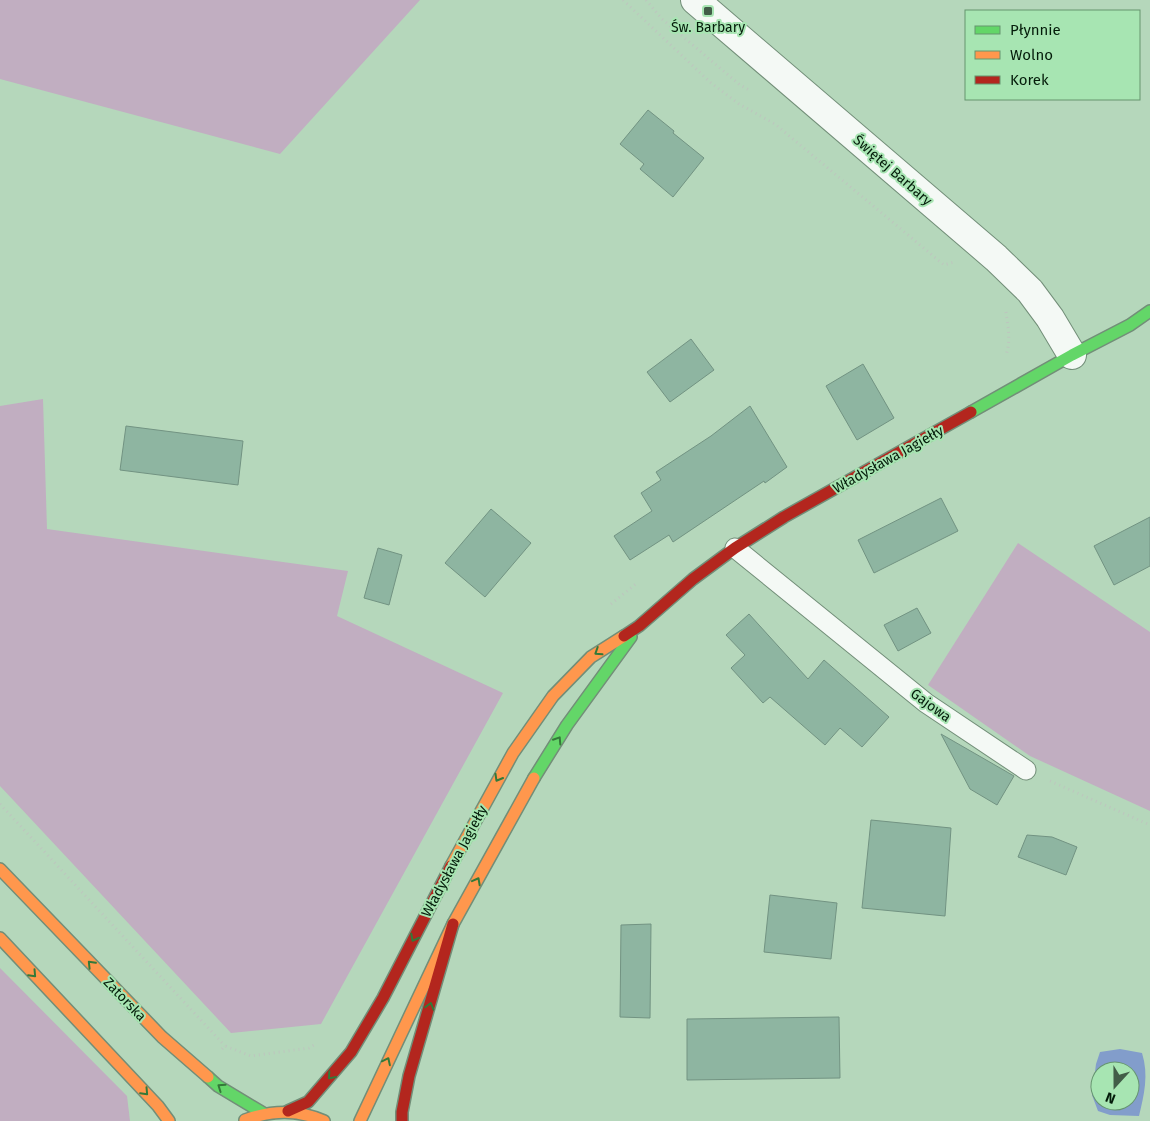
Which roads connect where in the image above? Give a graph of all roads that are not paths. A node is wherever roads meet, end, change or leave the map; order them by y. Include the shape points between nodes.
1 (695, 0) edge
2 (1150, 311) edge
3 (1072, 355) junction
4 (735, 548) junction
5 (639, 626) junction
6 (1026, 770) road end
7 (0, 869) edge
8 (453, 924) junction
9 (0, 938) edge
10 (288, 1111) junction
11 (263, 1113) junction
12 (169, 1121) edge
13 (242, 1121) edge
14 (324, 1121) edge
15 (360, 1121) edge
16 (402, 1121) edge

1 - 3 street, Świętej Barbary via 996,258 1030,291
2 - 3 street, Władysława Jagiełły
3 - 4 street, Władysława Jagiełły via 784,517
4 - 5 street, Władysława Jagiełły
4 - 6 lane, Gajowa via 926,703
8 -> 5 street, Władysława Jagiełły via 536,774
5 -> 10 street, Władysława Jagiełły via 591,657 553,696 490,792 364,1032 308,1102
11 -> 7 street, Zatorska via 218,1086 162,1037
15 -> 8 street, Władysława Jagiełły
16 -> 8 street via 409,1076
9 -> 12 street
10 - 11 street
10 - 14 street via 312,1115
11 - 13 street

